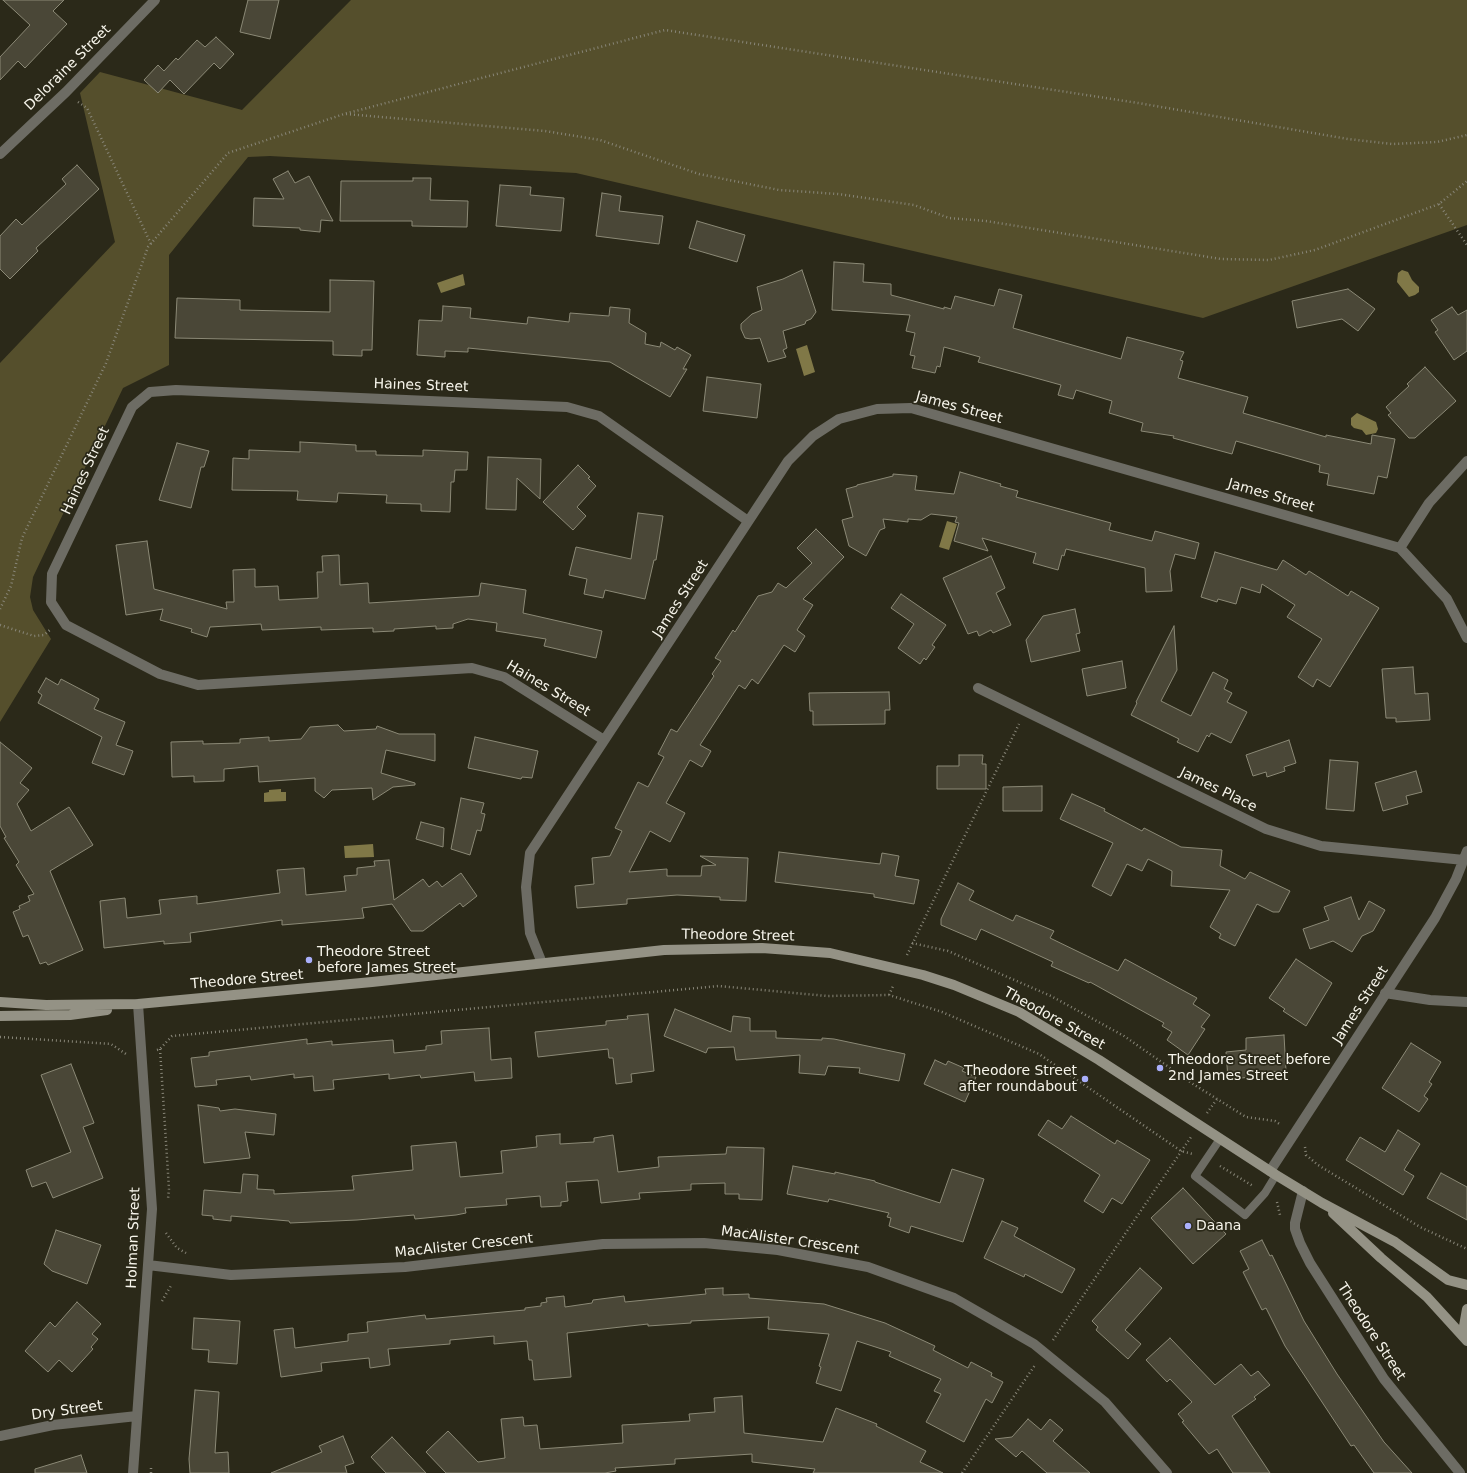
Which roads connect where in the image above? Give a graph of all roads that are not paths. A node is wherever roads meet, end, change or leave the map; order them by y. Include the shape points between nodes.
1 (155, 0) edge
2 (0, 154) edge
3 (1467, 461) edge
4 (748, 521) junction
5 (1400, 548) junction
6 (1467, 638) edge
7 (978, 688) dead end
8 (604, 740) junction
9 (1466, 855) edge
10 (542, 963) junction
11 (1386, 993) junction
12 (0, 1002) edge
13 (1467, 1002) edge
14 (138, 1004) junction
15 (0, 1016) edge
16 (1220, 1139) junction
17 (1273, 1173) junction
18 (1303, 1191) junction
19 (1322, 1203) junction
20 (148, 1265) junction
21 (1467, 1285) edge
22 (1467, 1309) edge
23 (1467, 1340) edge
24 (137, 1416) junction
25 (0, 1436) edge
26 (133, 1473) edge
27 (1167, 1473) edge
28 (1460, 1473) edge

1 - 2 street, Deloraine Street via 66,92
3 - 5 street via 1429,503
4 - 5 street, James Street via 788,461 813,436 839,419 877,410 911,408
4 - 8 street, James Street
4 - 8 street, Haines Street via 599,416 567,407 176,390 150,392 132,406 52,574 51,602 66,625 160,674 198,685 472,668 504,677
5 - 6 street via 1447,599
7 - 9 street, James Place via 1266,829 1321,846
8 - 10 street, James Street via 530,853 526,887 530,933
9 - 11 street, James Street via 1442,906
10 - 14 main road, Theodore Street
10 - 16 main road, Theodore Street via 664,950 762,948 830,953 859,959 954,985 1019,1012 1106,1064
11 - 13 street via 1430,1000
11 - 17 street, James Street
12 - 14 main road, Theodore Street via 46,1005
14 - 15 main road, Theodore Street via 70,1015
14 - 20 street, Holman Street via 152,1209
16 - 17 main road, Theodore Street
16 - 17 lane via 1195,1176 1245,1215 1265,1193
17 - 18 main road, Theodore Street
18 - 19 main road, Theodore Street
18 - 28 street, Theodore Street via 1295,1222 1300,1243 1310,1264 1384,1379
19 - 21 main road, Theodore Street via 1395,1242 1448,1280
19 - 23 main road, Theodore Street via 1426,1297
20 - 24 street, Holman Street
20 - 27 street, MacAlister Crescent via 231,1275 398,1267 603,1244 712,1244 778,1250 868,1267 954,1298 1034,1344 1105,1402
22 - 23 main road via 1464,1326
24 - 25 street, Dry Street via 53,1426
24 - 26 street, Holman Street

